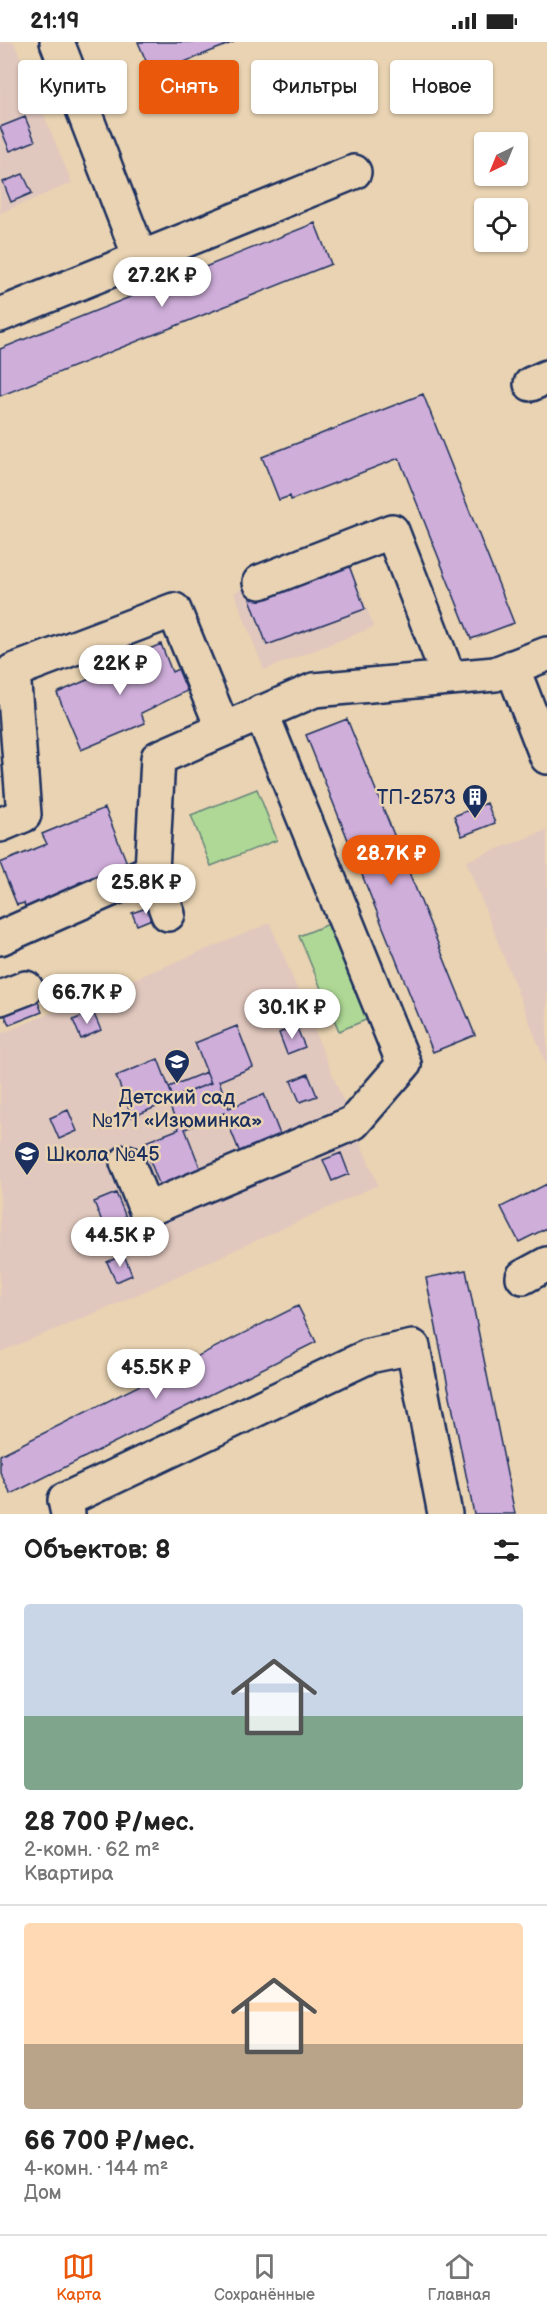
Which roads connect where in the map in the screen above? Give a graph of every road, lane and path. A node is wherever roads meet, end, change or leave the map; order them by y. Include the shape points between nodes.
1 (57, 42) edge
2 (354, 172) dead end
3 (140, 257) junction
4 (0, 315) edge
5 (260, 582) dead end
6 (547, 654) edge
7 (512, 667) junction
8 (449, 678) junction
9 (261, 712) junction
10 (223, 729) junction
11 (547, 757) edge
12 (0, 825) edge
13 (152, 872) junction
14 (168, 914) dead end
15 (0, 938) edge
16 (127, 1162) dead end
17 (68, 1514) edge
18 (445, 1514) edge

1 - 3 lane
2 - 3 lane
3 - 4 lane
5 - 8 lane via 392,531
6 - 7 lane
7 - 8 lane via 495,674
7 - 11 lane
8 - 9 lane via 314,690
9 - 10 lane
9 - 16 lane via 404,1064 353,1123 146,1210
10 - 12 lane via 174,610 13,671 24,815
10 - 13 lane via 158,758
13 - 14 lane
13 - 15 lane
17 - 18 lane via 65,1500 369,1356 413,1347

